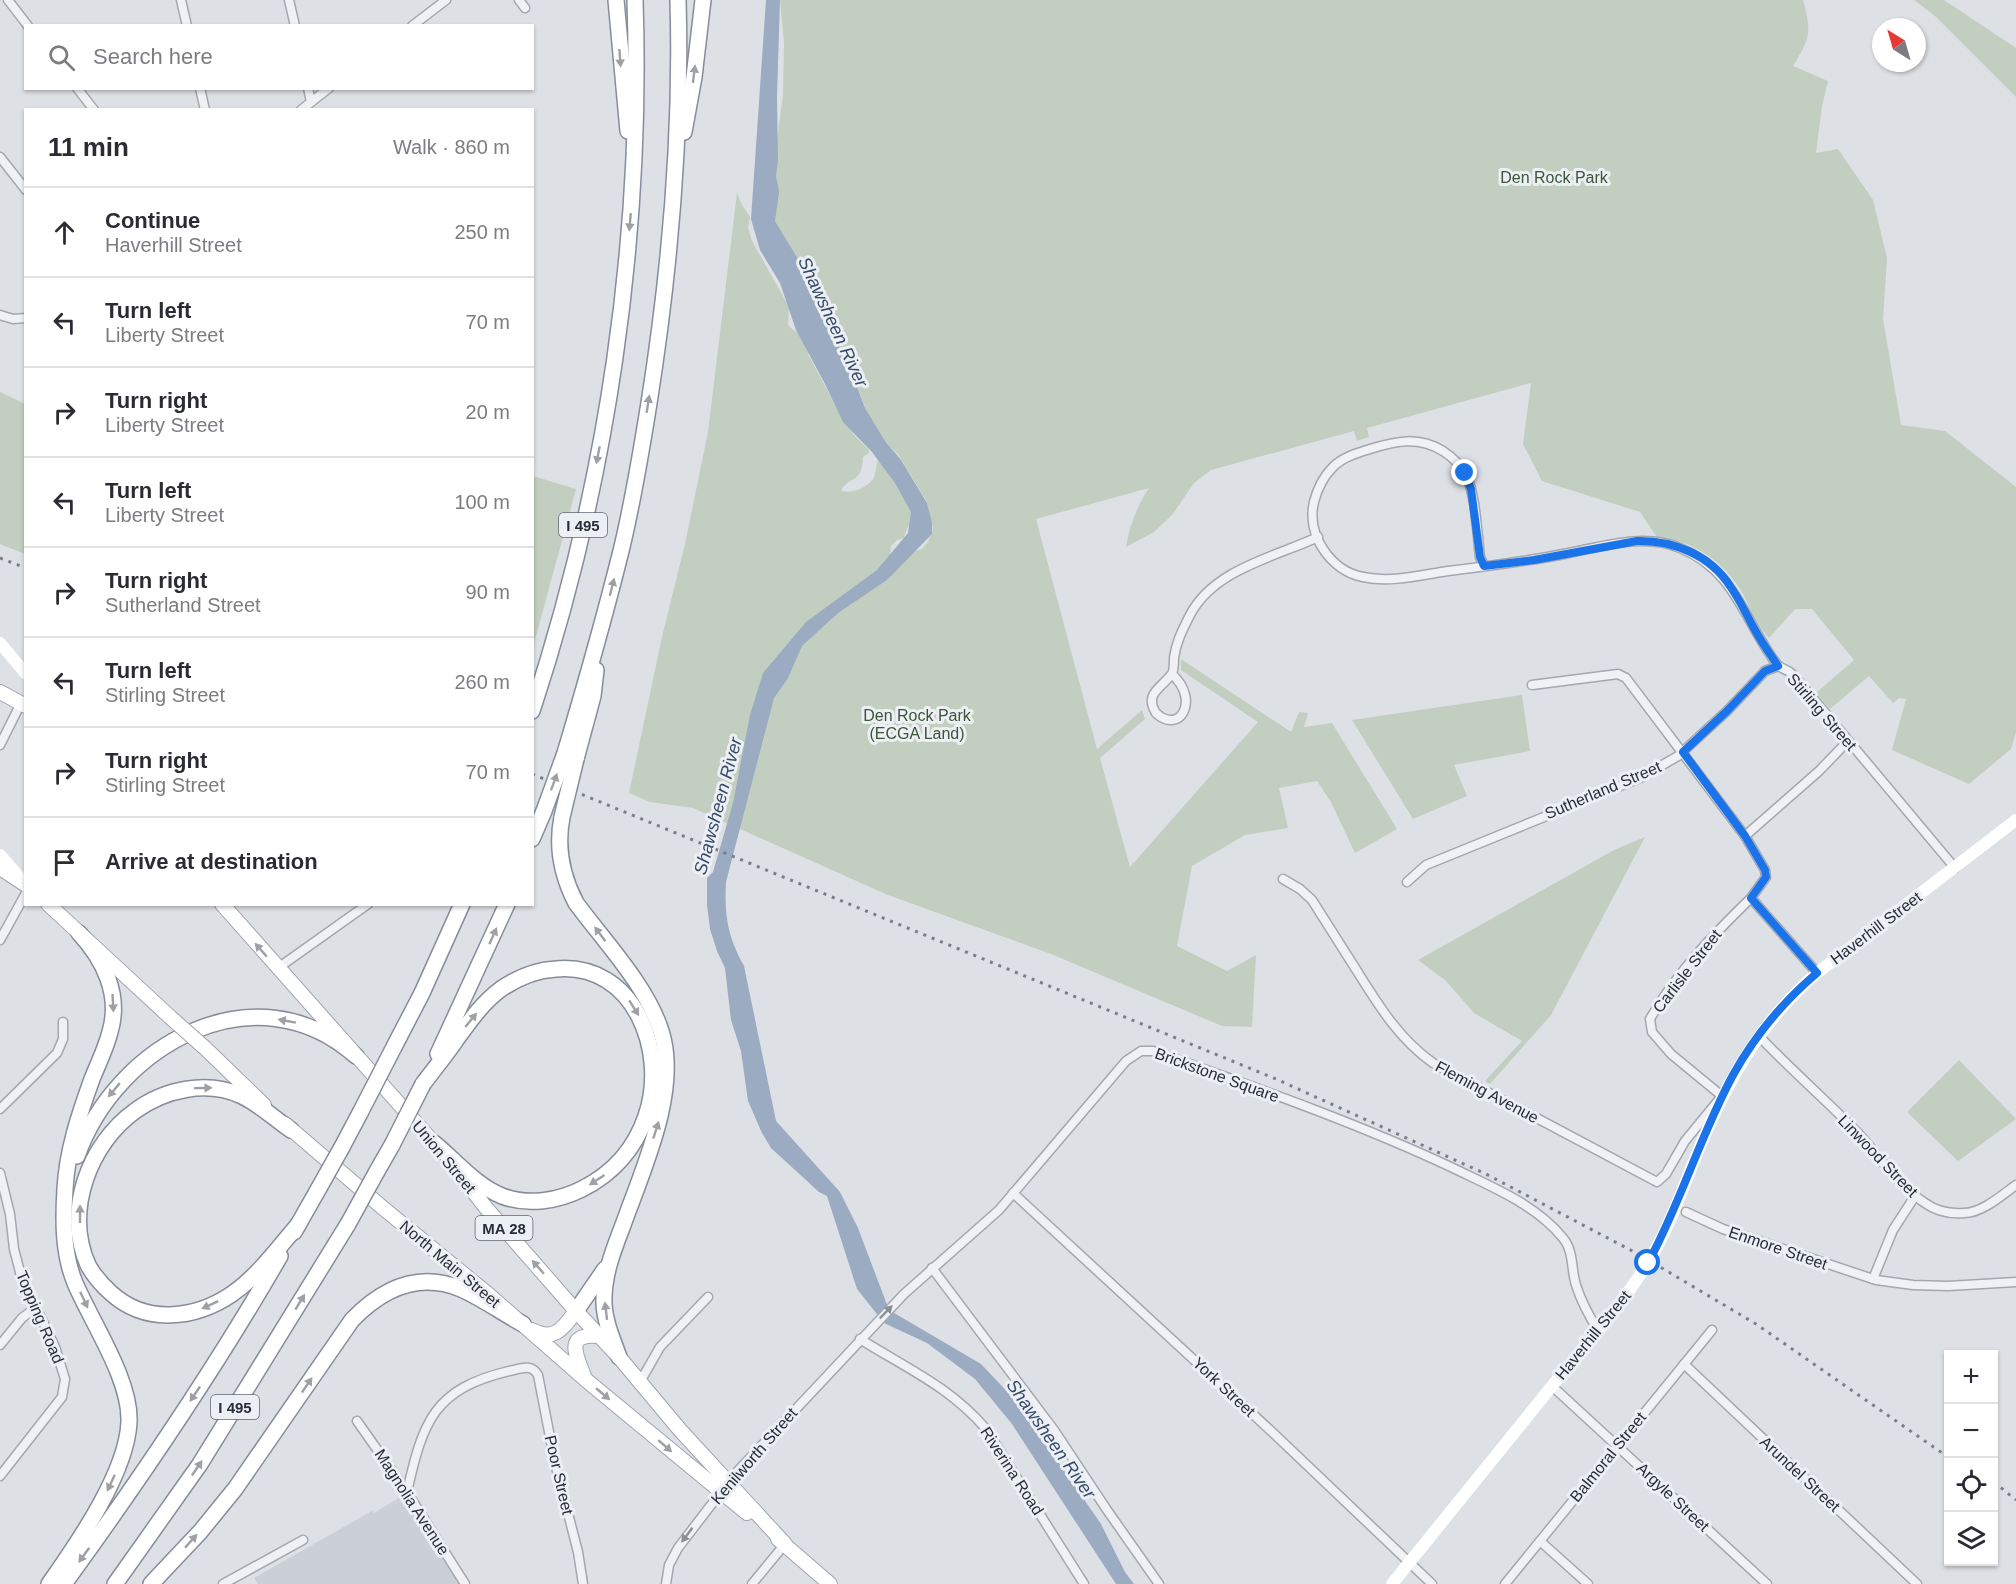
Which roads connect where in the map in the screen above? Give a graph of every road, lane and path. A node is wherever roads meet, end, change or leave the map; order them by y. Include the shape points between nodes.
1 (8, 0) edge
2 (181, 0) edge
3 (289, 0) edge
4 (446, 0) edge
5 (519, 0) edge
6 (616, 0) edge
7 (635, 0) edge
8 (678, 0) edge
9 (703, 0) edge
10 (525, 8) dead end
11 (26, 24) edge
12 (187, 24) edge
13 (295, 24) edge
14 (415, 24) edge
15 (78, 90) edge
16 (200, 90) edge
17 (308, 90) edge
18 (326, 90) edge
19 (311, 102) junction
20 (92, 108) edge
21 (204, 108) edge
22 (304, 108) edge
23 (676, 152) junction
24 (0, 157) edge
25 (634, 164) junction
26 (24, 187) edge
27 (0, 315) edge
28 (24, 318) edge
29 (1318, 537) junction
30 (1484, 566) junction
31 (0, 643) edge
32 (1778, 666) junction
33 (24, 672) edge
34 (1172, 674) junction
35 (1532, 685) dead end
36 (0, 692) edge
37 (23, 704) edge
38 (534, 705) edge
39 (1848, 741) junction
40 (0, 745) edge
41 (1683, 752) junction
42 (571, 756) junction
43 (2016, 820) edge
44 (534, 834) edge
45 (1745, 836) junction
46 (0, 855) edge
47 (0, 868) edge
48 (1954, 868) junction
49 (1283, 879) dead end
50 (24, 882) edge
51 (1407, 882) dead end
52 (24, 883) edge
53 (24, 897) edge
54 (1751, 898) junction
55 (50, 906) edge
56 (224, 906) edge
57 (365, 906) edge
58 (461, 906) edge
59 (506, 906) edge
60 (79, 933) junction
61 (0, 940) edge
62 (278, 968) junction
63 (1817, 973) junction
64 (63, 1022) dead end
65 (1759, 1036) junction
66 (356, 1056) junction
67 (423, 1084) junction
68 (1722, 1096) junction
69 (0, 1108) edge
70 (291, 1130) junction
71 (434, 1143) junction
72 (0, 1173) edge
73 (2016, 1185) edge
74 (1013, 1193) junction
75 (1915, 1196) junction
76 (64, 1203) junction
77 (1686, 1212) dead end
78 (298, 1224) junction
79 (608, 1264) junction
80 (932, 1268) junction
81 (1873, 1279) junction
82 (2016, 1282) edge
83 (708, 1298) dead end
84 (35, 1308) junction
85 (576, 1311) junction
86 (522, 1324) junction
87 (1599, 1330) junction
88 (1712, 1330) dead end
89 (599, 1336) junction
90 (860, 1339) junction
91 (0, 1345) edge
92 (619, 1357) junction
93 (1684, 1364) junction
94 (586, 1380) junction
95 (640, 1382) junction
96 (1552, 1386) junction
97 (357, 1421) dead end
98 (1617, 1446) junction
99 (0, 1476) edge
100 (724, 1487) junction
101 (407, 1492) junction
102 (303, 1540) dead end
103 (1540, 1541) junction
104 (785, 1544) junction
105 (1409, 1562) junction
106 (242, 1580) edge
107 (49, 1584) edge
108 (64, 1584) edge
109 (115, 1584) edge
110 (151, 1584) edge
111 (223, 1584) edge
112 (465, 1584) edge
113 (583, 1584) edge
114 (666, 1584) edge
115 (752, 1584) edge
116 (830, 1584) edge
117 (1084, 1584) edge
118 (1159, 1584) edge
119 (1392, 1584) edge
120 (1432, 1584) edge
121 (1505, 1584) edge
122 (1588, 1584) edge
123 (1767, 1584) edge
124 (1917, 1584) edge

1 - 11 street
2 - 12 street
3 - 13 street
4 - 14 street
5 - 10 street
6 -> 25 highway via 624,104
7 - 25 highway, I 495
8 - 23 highway, I 495
23 -> 9 highway via 690,106
15 - 20 street
16 - 21 street
17 - 19 street
18 - 19 street
19 - 22 street
42 -> 23 highway, I 495 via 593,696 597,643 636,483 664,301
24 - 26 street
25 -> 38 highway, I 495 via 626,269 593,484 552,652
27 - 28 street
29 - 30 street, Stirling Street via 1331,560 1363,577 1394,579
29 - 30 street, Stirling Street via 1313,504 1334,466 1359,452 1393,442 1431,444 1453,458 1465,473
29 - 34 street via 1238,570 1214,587 1192,611 1176,649
30 - 32 street, Stirling Street via 1637,541 1678,547 1719,572
31 - 33 main road
32 - 39 street, Stirling Street via 1793,675
32 - 41 street, Sutherland Street via 1765,671
34 - 34 street via 1181,683 1186,707 1183,714 1168,720 1156,713 1152,702 1154,692
35 - 41 street via 1618,674 1626,678
36 - 37 main road
37 - 40 street
39 - 45 street
39 - 48 street, Stirling Street
41 - 45 street
41 - 51 street, Sutherland Street via 1640,778 1426,865
44 -> 42 highway, bridge
79 -> 42 highway, bridge via 661,1114 667,1056 648,1000 572,895 563,870 560,834
43 - 48 main road, Haverhill Street
45 - 54 street, Carlisle Street via 1766,877
46 - 50 main road
47 - 52 main road
48 - 63 main road, Haverhill Street
49 - 68 street, Fleming Avenue via 1312,900 1397,1032 1417,1052 1657,1182
53 - 61 street
54 - 63 street
54 - 68 street, Carlisle Street via 1712,936 1650,1019 1652,1032 1671,1054
55 - 60 main road, MA 28
62 -> 56 main road, Union Street / MA 28
57 - 62 street
58 - 78 highway, I 495, bridge via 422,993
67 -> 59 highway, I 495
60 - 70 main road, North Main Street / MA 28, bridge
60 -> 76 highway via 108,977 114,1010 110,1034 71,1143
62 - 66 main road, Union Street / MA 28
63 - 65 main road, Haverhill Street
64 - 69 street via 64,1036 57,1053
65 - 68 main road, Haverhill Street
65 - 75 street, Linwood Street via 1852,1127
66 - 71 main road, Union Street / MA 28
66 -> 76 highway via 328,1034 279,1019 232,1020 184,1035 147,1058 104,1102 79,1149
67 -> 71 highway via 494,994 517,980 551,969 587,971 614,985 638,1015 650,1049 652,1094 638,1136 612,1170 577,1191 539,1202 500,1196
109 -> 67 highway, I 495, bridge via 200,1464 348,1224
68 - 87 main road, Haverhill Street via 1655,1250
78 -> 70 highway via 232,1294 178,1315 152,1315 116,1298 88,1264 80,1235 80,1205 86,1177 98,1150 125,1118 152,1101 182,1090 216,1088 244,1097
70 - 86 main road, North Main Street / MA 28
85 -> 71 main road, Union Street / MA 28
72 - 84 street, Topping Road via 16,1258
73 - 75 street, Linwood Street via 1967,1214 1938,1210
74 - 80 street, Brickstone Square
74 - 87 street, Brickstone Square via 1130,1057 1141,1050 1153,1051 1400,1143 1522,1203 1568,1244 1576,1285
74 - 105 street, York Street
75 - 81 street via 1893,1230
76 -> 107 highway via 66,1248 75,1281 125,1389 129,1422 123,1457 105,1494
77 - 81 street, Enmore Street via 1731,1232
78 -> 108 highway, I 495 via 213,1366
79 - 85 highway
92 -> 79 highway via 605,1312
90 -> 80 street, Brickstone Square
80 - 118 street via 1054,1430
81 - 82 street, Enmore Street via 1948,1286
83 - 95 street via 660,1347
84 - 91 street
84 - 99 street, Topping Road via 61,1362 64,1392
85 - 86 main road via 552,1335
85 - 89 main road, Union Street / MA 28
86 - 94 main road, North Main Street / MA 28
110 -> 86 highway via 223,1504 352,1320 372,1300 406,1284 443,1283 464,1290
87 - 96 main road, Haverhill Street
88 - 93 street, Balmoral Street
89 - 92 main road, Union Street / MA 28
89 - 94 main road via 586,1335 576,1344 576,1356
90 - 100 street, Kenilworth Street
90 - 117 street, Riverina Road via 947,1391 977,1419
92 - 95 main road, Union Street / MA 28
93 - 98 street, Balmoral Street
93 - 124 street, Arundel Street
94 -> 100 main road, North Main Street / MA 28
95 - 100 main road, Union Street / MA 28
96 - 98 street, Argyle Street
96 - 105 main road, Haverhill Street
97 - 101 street, Magnolia Avenue
98 - 103 street, Balmoral Street
98 - 123 street, Argyle Street
100 - 104 main road, Union Street / MA 28
100 -> 114 street, Kenilworth Street via 674,1554
101 - 112 street, Magnolia Avenue
101 - 113 street, Poor Street via 423,1432 442,1403 470,1384 526,1367 532,1369 538,1375
102 - 106 street
103 - 121 street, Balmoral Street
103 - 122 street
104 - 115 street
104 - 116 main road, MA 28
105 - 119 main road, Haverhill Street
105 - 120 street, York Street
106 - 111 street

